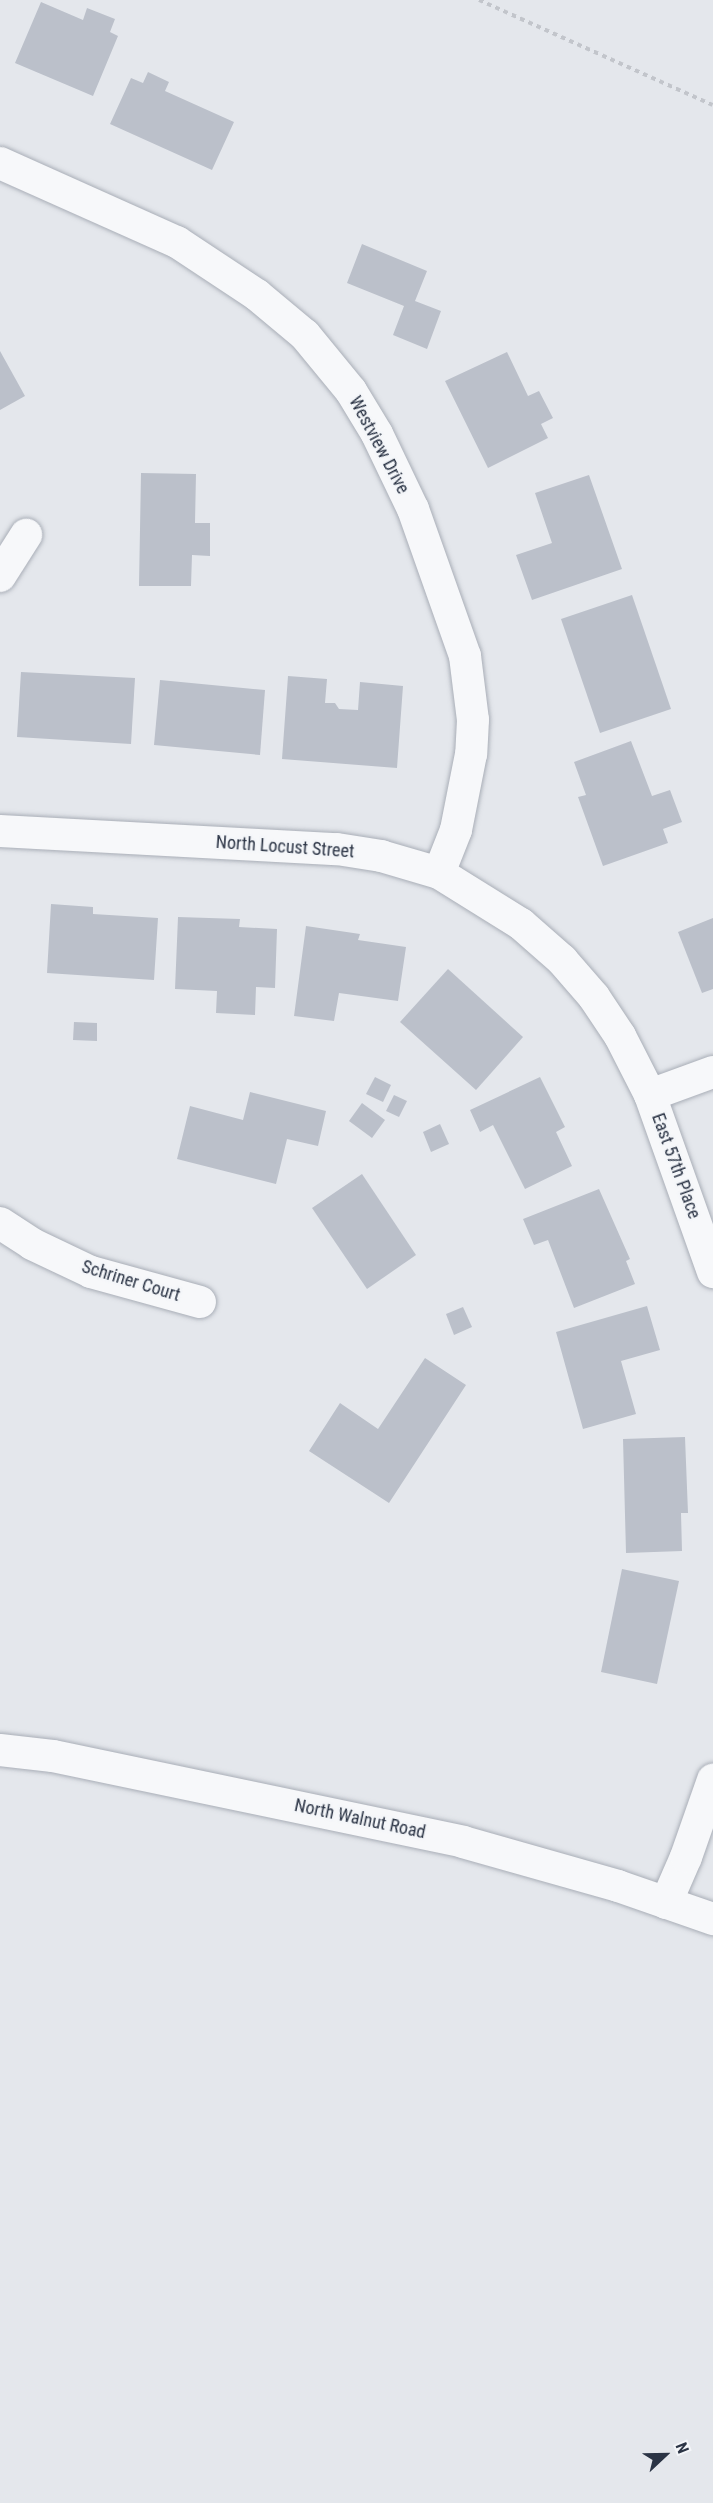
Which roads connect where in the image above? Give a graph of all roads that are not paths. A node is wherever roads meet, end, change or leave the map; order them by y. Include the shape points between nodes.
1 (0, 163) edge
2 (26, 535) dead end
3 (0, 576) edge
4 (0, 831) edge
5 (439, 873) junction
6 (713, 1072) edge
7 (650, 1095) junction
8 (0, 1223) edge
9 (713, 1272) edge
10 (200, 1302) dead end
11 (0, 1750) edge
12 (713, 1780) edge
13 (666, 1903) junction
14 (713, 1919) edge

1 - 5 street, Westview Drive via 177,242 257,295 304,335 351,391 413,509 465,656 473,720 471,754 456,830
2 - 3 street
4 - 5 street, North Locust Street via 337,849 381,856
5 - 7 street, North Locust Street via 521,924 562,960 620,1036
6 - 7 street
7 - 9 street, East 57th Place
8 - 10 street, Schriner Court via 32,1244 91,1272
11 - 13 street, North Walnut Road via 65,1758 463,1842
12 - 13 street
13 - 14 street, North Walnut Road

